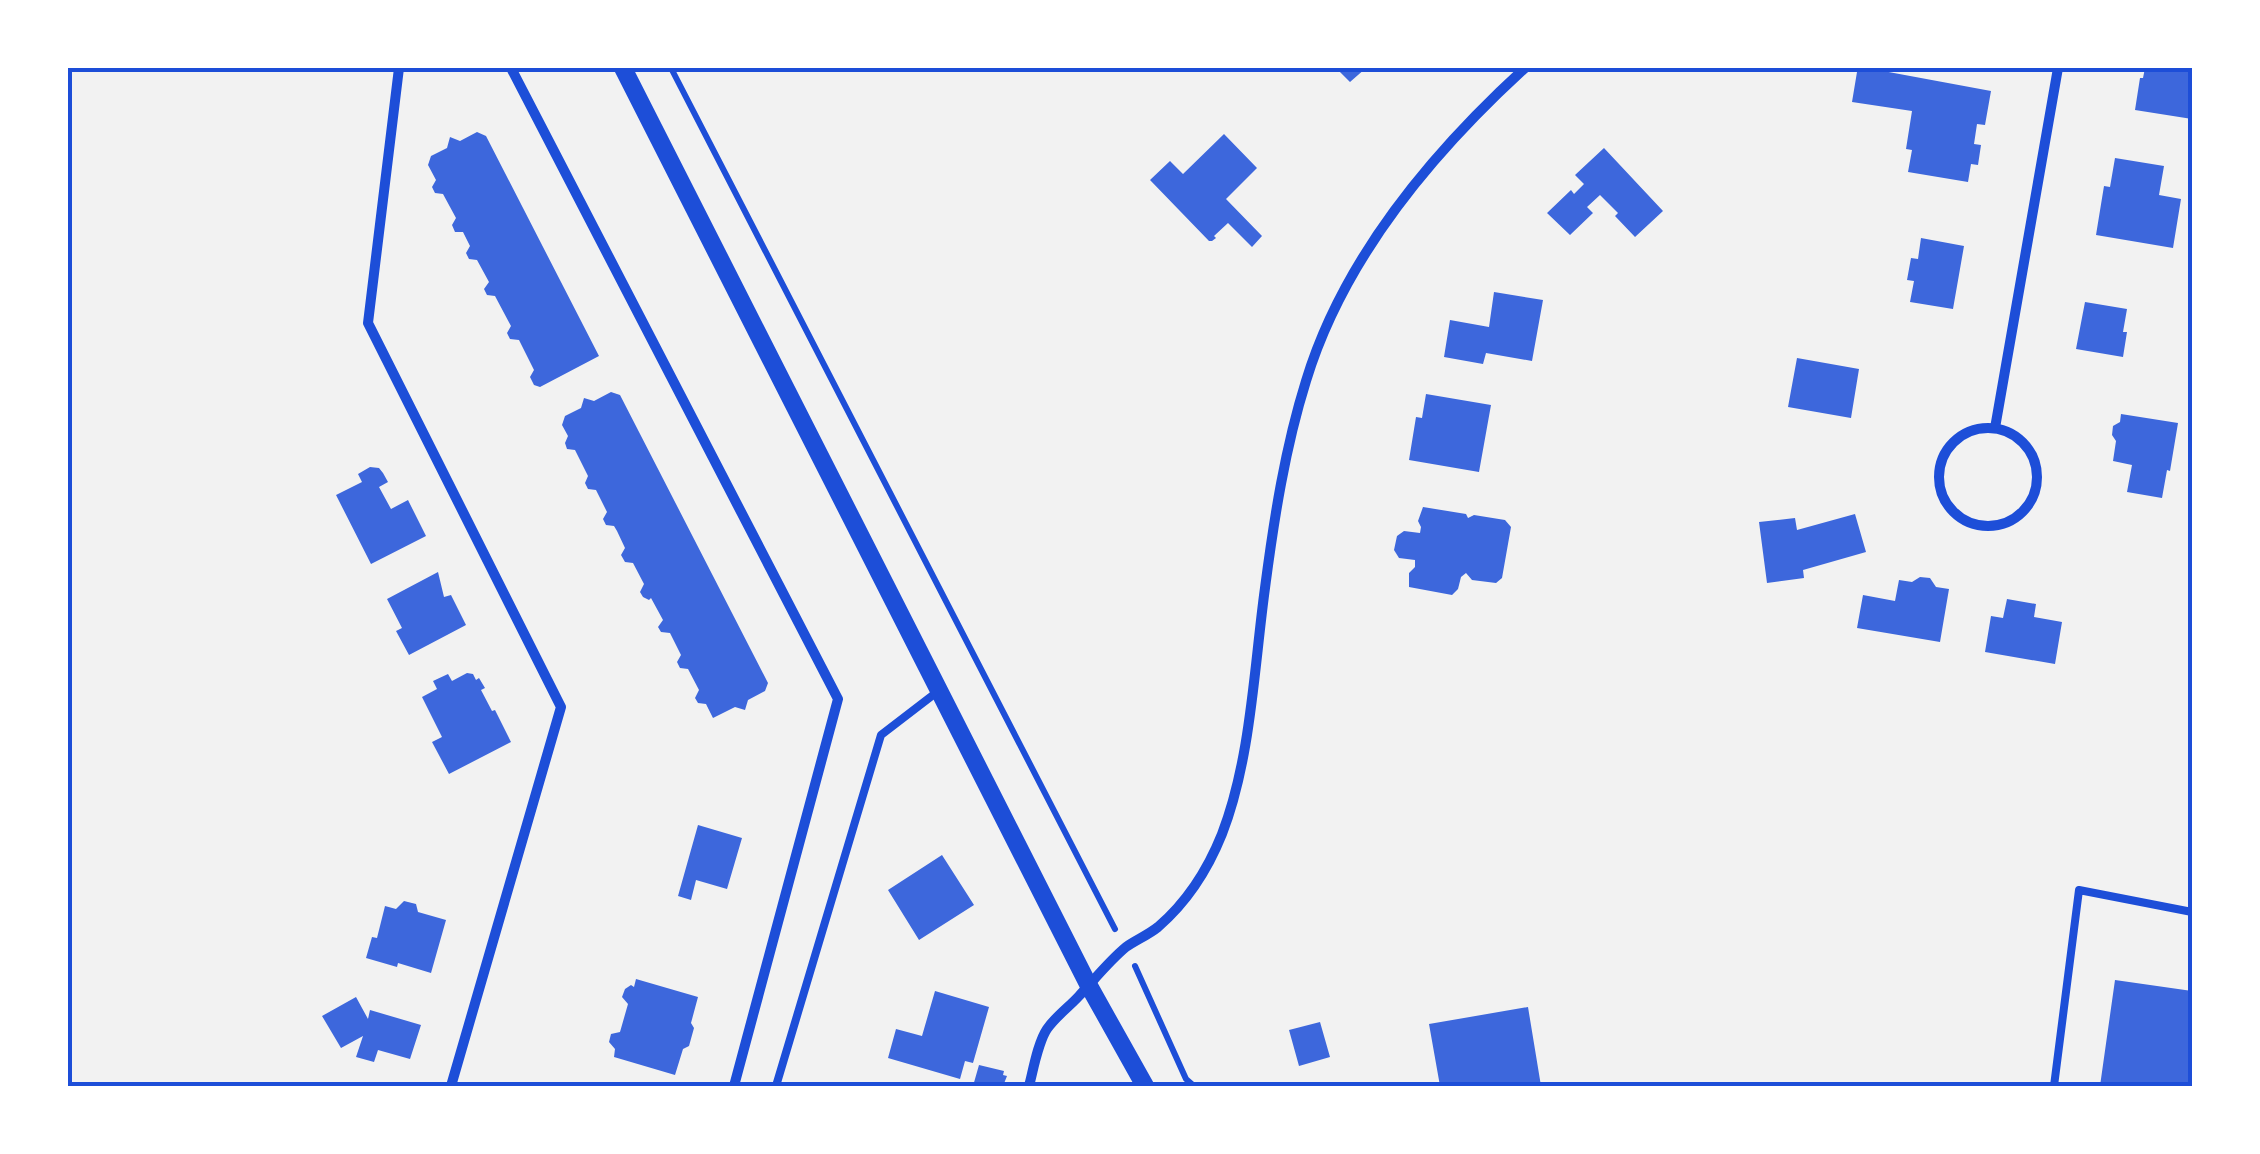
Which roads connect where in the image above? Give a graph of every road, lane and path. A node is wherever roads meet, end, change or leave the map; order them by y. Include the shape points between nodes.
1 (399, 68) edge
2 (511, 68) edge
3 (623, 68) edge
4 (671, 68) edge
5 (1525, 68) edge
6 (2058, 68) edge
7 (1995, 428) junction
8 (940, 689) junction
9 (2192, 912) edge
10 (1126, 948) junction
11 (1089, 986) junction
12 (452, 1086) edge
13 (734, 1086) edge
14 (776, 1086) edge
15 (1028, 1086) edge
16 (1145, 1086) edge
17 (1194, 1086) edge
18 (2054, 1086) edge

1 - 12 street via 368,323 560,707
2 - 13 street via 838,699
3 - 8 street
4 - 10 path
5 - 10 street via 1426,172 1333,312 1289,445 1245,742 1222,833 1184,900
6 - 7 street
7 - 7 street via 1954,441 1939,469 1952,510 1980,525 2021,512 2036,484 2024,444
8 - 11 street
8 - 14 lane via 881,735
9 - 18 lane via 2079,890
10 - 11 street
10 - 17 path
11 - 15 street via 1046,1031
11 - 16 street

